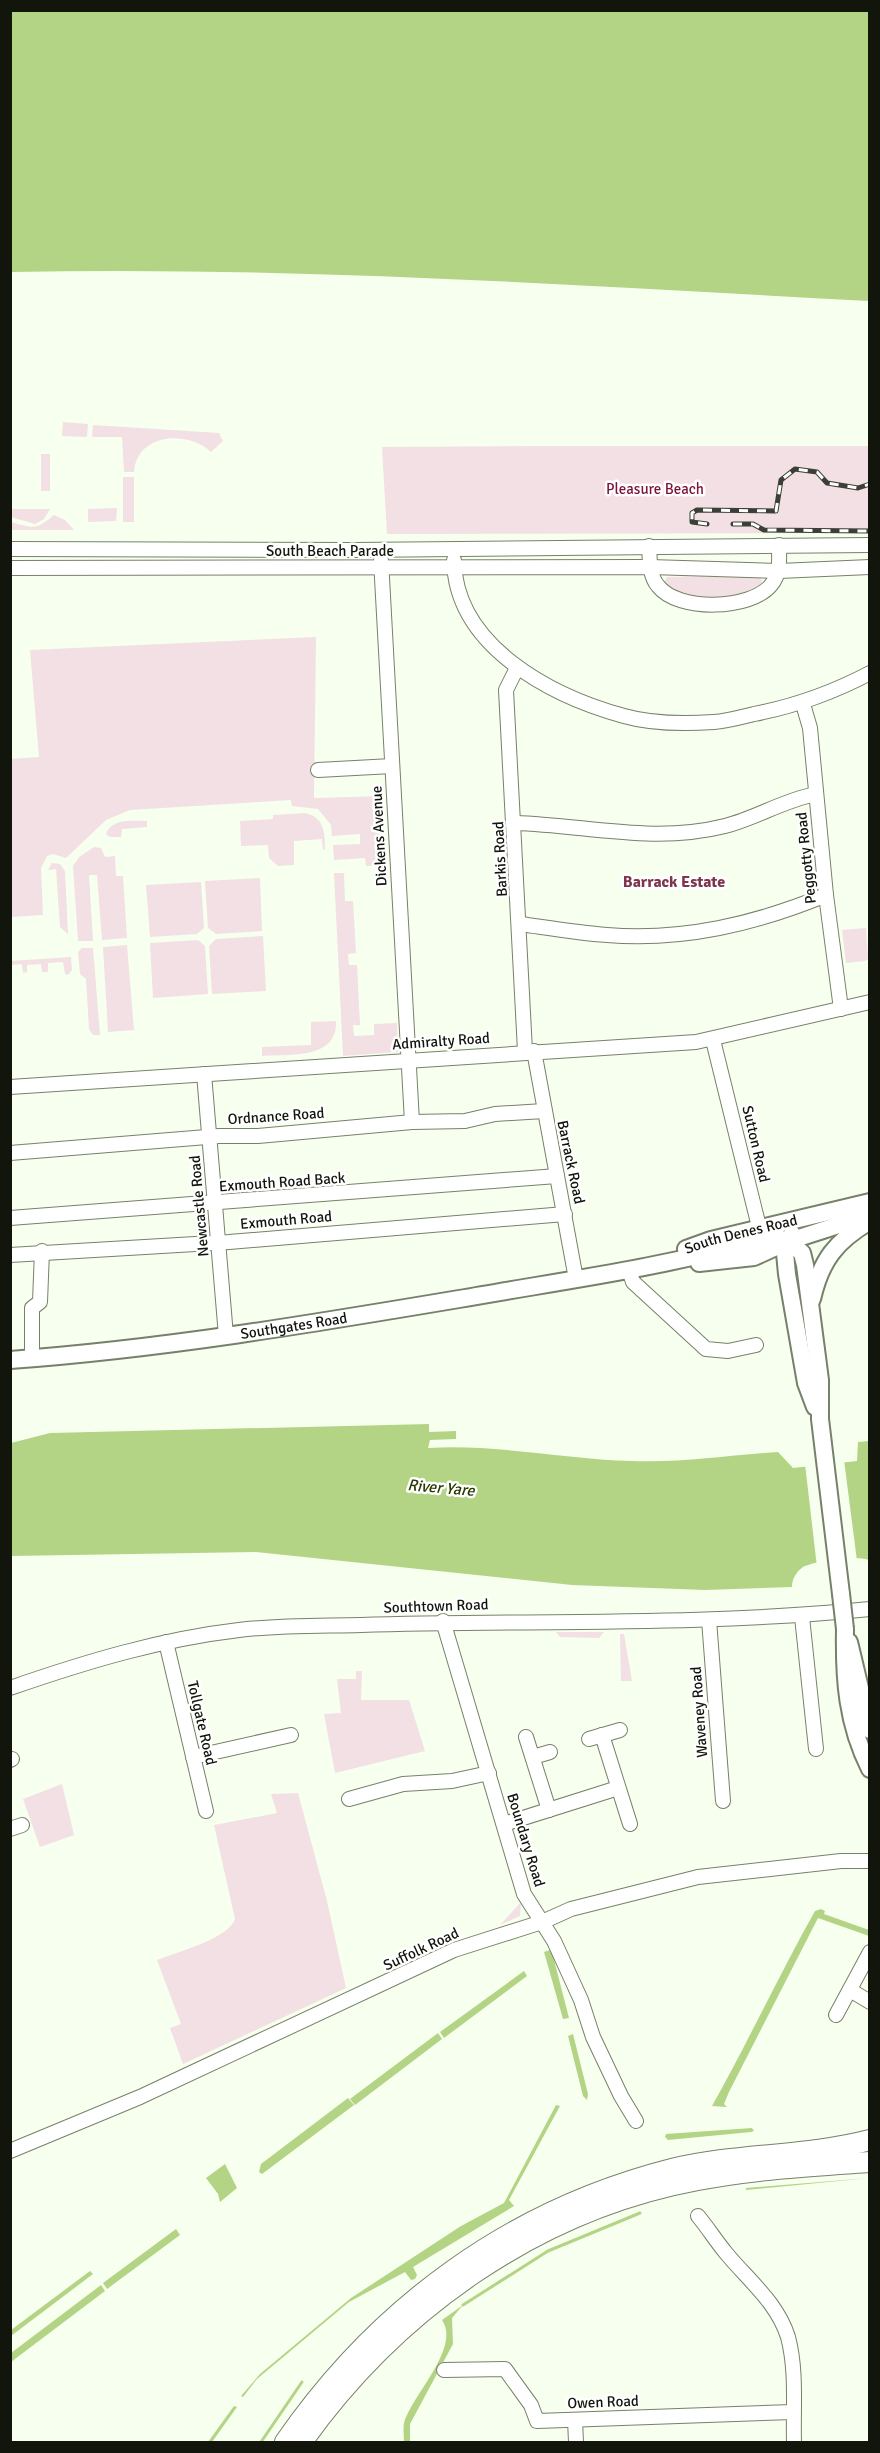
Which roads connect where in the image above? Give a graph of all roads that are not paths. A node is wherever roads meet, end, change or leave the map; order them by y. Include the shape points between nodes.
1 (779, 545) junction
2 (870, 545) edge
3 (649, 546) junction
4 (454, 547) junction
5 (10, 549) edge
6 (381, 549) junction
7 (454, 567) junction
8 (650, 567) junction
9 (870, 567) edge
10 (10, 568) edge
11 (381, 568) junction
12 (779, 571) junction
13 (517, 668) junction
14 (870, 673) edge
15 (803, 704) junction
16 (392, 766) junction
17 (318, 770) dead end
18 (816, 794) junction
19 (515, 823) junction
20 (826, 895) junction
21 (520, 924) junction
22 (870, 1002) edge
23 (841, 1009) junction
24 (713, 1040) junction
25 (530, 1051) junction
26 (407, 1060) junction
27 (204, 1074) junction
28 (10, 1087) edge
29 (544, 1111) junction
30 (412, 1122) junction
31 (209, 1137) junction
32 (10, 1153) edge
33 (557, 1176) junction
34 (870, 1202) edge
35 (217, 1203) junction
36 (565, 1214) junction
37 (870, 1215) edge
38 (10, 1218) edge
39 (809, 1218) junction
40 (870, 1221) edge
41 (789, 1241) junction
42 (219, 1242) junction
43 (762, 1246) junction
44 (42, 1251) junction
45 (10, 1255) edge
46 (635, 1269) junction
47 (787, 1274) junction
48 (576, 1279) junction
49 (810, 1308) junction
50 (226, 1336) junction
51 (756, 1345) dead end
52 (32, 1358) junction
53 (10, 1360) edge
54 (820, 1419) junction
55 (870, 1609) edge
56 (802, 1617) junction
57 (709, 1620) junction
58 (444, 1621) junction
59 (845, 1629) junction
60 (166, 1642) junction
61 (10, 1688) edge
62 (620, 1730) dead end
63 (870, 1730) edge
64 (291, 1735) dead end
65 (526, 1737) dead end
66 (816, 1747) dead end
67 (550, 1752) dead end
68 (193, 1757) junction
69 (533, 1757) junction
70 (870, 1769) edge
71 (489, 1773) junction
72 (618, 1788) junction
73 (349, 1799) dead end
74 (723, 1801) dead end
75 (549, 1810) junction
76 (206, 1811) dead end
77 (504, 1824) junction
78 (630, 1824) dead end
79 (870, 1862) edge
80 (542, 1922) junction
81 (870, 1952) edge
82 (849, 1990) junction
83 (870, 2002) edge
84 (836, 2015) dead end
85 (636, 2121) dead end
86 (870, 2140) edge
87 (10, 2151) edge
88 (870, 2163) edge
89 (698, 2216) dead end
90 (444, 2370) dead end
91 (793, 2412) junction
92 (575, 2420) junction
93 (285, 2442) edge
94 (302, 2442) edge
95 (576, 2442) edge
96 (794, 2442) edge

1 - 2 street, South Beach Parade
1 - 3 street, South Beach Parade
1 - 12 street
3 - 4 street, South Beach Parade
3 - 8 street
4 - 6 street, South Beach Parade
4 - 7 street
5 - 6 street, South Beach Parade
6 - 11 street, Dickens Avenue
7 - 8 street, South Beach Parade
7 - 11 street, South Beach Parade
7 - 13 street via 470,616 480,632
8 - 12 street, South Beach Parade
8 - 12 street via 659,588 667,594 703,605 754,598 765,591
9 - 12 street, South Beach Parade
10 - 11 street, South Beach Parade
11 - 16 street, Dickens Avenue
13 - 15 street via 592,705 655,722 717,722
13 - 19 street, Barkis Road via 506,690
14 - 15 street
15 - 18 street, Peggotty Road via 810,728
16 - 17 street
16 - 26 street, Dickens Avenue
18 - 19 street via 725,826 677,833 598,832
18 - 20 street, Peggotty Road
19 - 21 street, Barkis Road
20 - 21 street via 742,925 700,932 608,935
20 - 23 street, Peggotty Road
21 - 25 street, Barkis Road
22 - 23 street, Admiralty Road
23 - 24 street, Admiralty Road
24 - 25 street, Admiralty Road
24 - 43 street, Sutton Road
25 - 26 street, Admiralty Road
25 - 29 street, Barrack Road
26 - 27 street, Admiralty Road
26 - 30 street, Dickens Avenue
27 - 28 street, Admiralty Road
27 - 31 street, Newcastle Road
29 - 30 street, Ordnance Road via 495,1114 465,1121
29 - 33 street, Barrack Road
30 - 31 street, Ordnance Road
31 - 32 street, Ordnance Road
31 - 35 street, Newcastle Road
33 - 35 street, Exmouth Road Back
33 - 36 street, Barrack Road
34 - 39 main road, South Denes Road
35 - 38 street, Exmouth Road Back
35 - 42 street, Newcastle Road
36 - 42 street, Exmouth Road
36 - 48 street, Barrack Road
37 - 41 main road, South Denes Road
39 - 41 main road, South Denes Road via 797,1226
39 - 43 main road, South Denes Road
40 - 49 main road via 843,1238 828,1256
41 - 43 main road, South Denes Road
41 - 47 main road via 785,1253
41 - 49 main road via 802,1253
42 - 44 street, Exmouth Road
42 - 50 street, Newcastle Road
43 - 46 main road, South Denes Road
43 - 46 main road, South Denes Road via 711,1240
43 - 47 main road via 781,1261
44 - 45 street, Exmouth Road
44 - 52 street via 40,1302 32,1308
46 - 48 main road, South Denes Road
46 - 51 street via 633,1282 706,1349 728,1351
47 - 54 main road via 806,1383
48 - 50 main road, Southgates Road
49 - 54 main road via 820,1380
50 - 52 main road, Southgates Road via 130,1350
52 - 53 main road, Southgates Road
54 - 59 main road, bridge
55 - 56 street, Southtown Road
56 - 57 street, Southtown Road
56 - 66 street
57 - 58 street, Southtown Road
57 - 74 street, Waveney Road
58 - 60 street, Southtown Road via 288,1626
58 - 71 street, Boundary Road
59 - 63 main road
59 - 70 main road via 846,1696 852,1725
60 - 61 street, Southtown Road
60 - 68 street, Tollgate Road
62 - 72 street via 595,1737
64 - 68 street
65 - 69 street
67 - 69 street
68 - 76 street, Tollgate Road
69 - 75 street
71 - 73 street via 452,1781 403,1784
71 - 77 street, Boundary Road
72 - 75 street
72 - 78 street
75 - 77 street
77 - 80 street, Boundary Road via 524,1894
79 - 80 street, Suffolk Road via 841,1861 698,1877 572,1909
80 - 85 street, Boundary Road via 581,2000 593,2037
80 - 87 street, Suffolk Road via 454,1950 140,2097
81 - 82 street
82 - 83 street
82 - 84 street
86 - 93 highway via 674,2169 615,2186 504,2237 401,2309 355,2353
88 - 94 highway via 788,2167 695,2180 577,2217 520,2244 416,2315 370,2359
89 - 91 street via 766,2296 782,2323 792,2366
90 - 92 street, Owen Road via 505,2369 531,2405 537,2421
91 - 92 street, Owen Road
91 - 96 street
92 - 95 street

